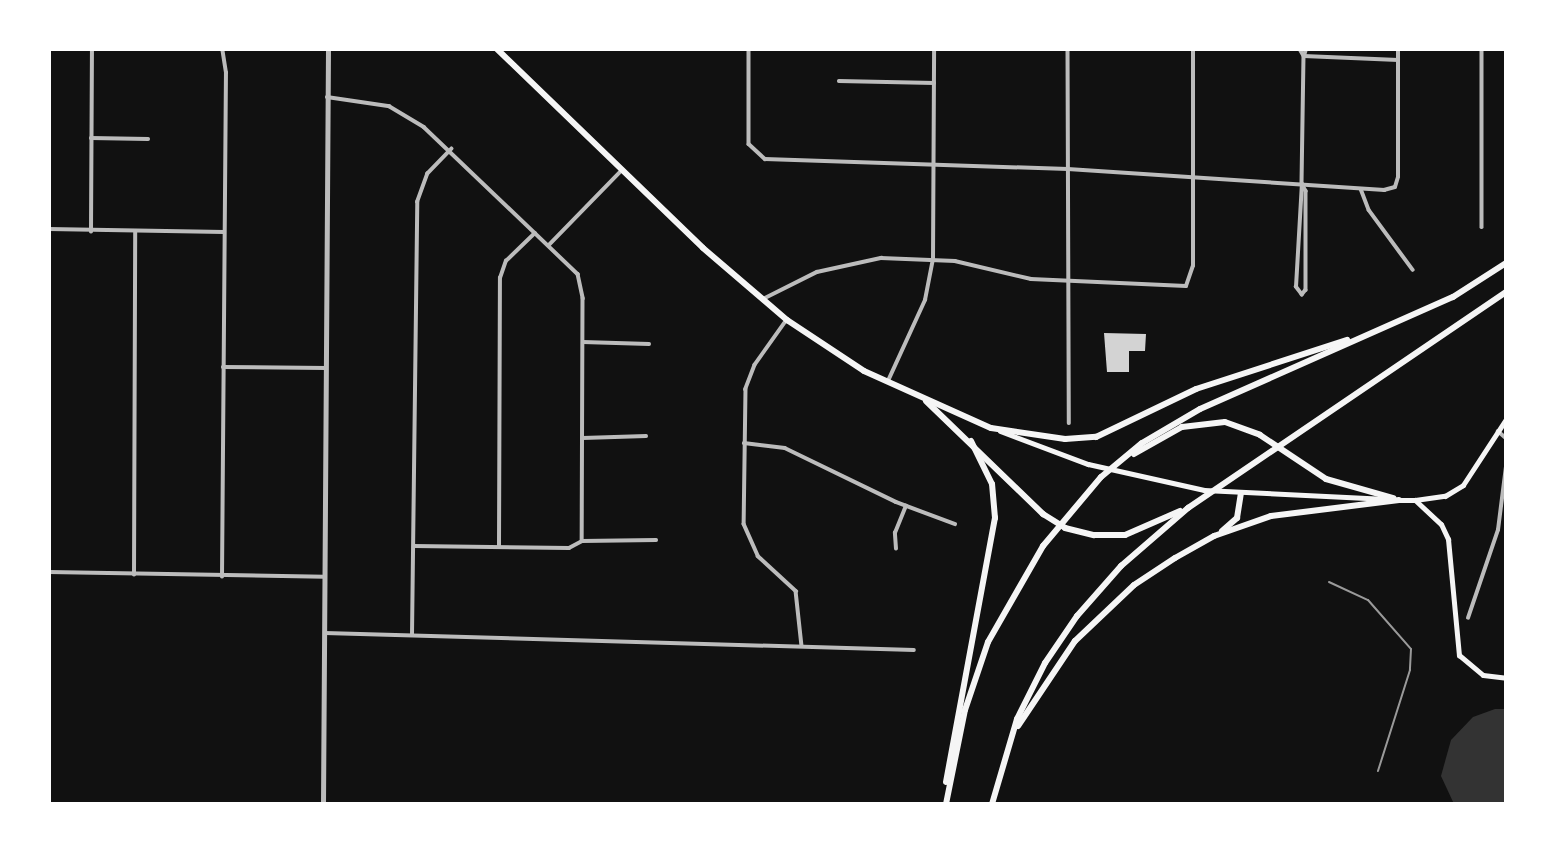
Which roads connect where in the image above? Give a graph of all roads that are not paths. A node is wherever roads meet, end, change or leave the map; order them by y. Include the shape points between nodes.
1 (92, 49) edge
2 (222, 49) edge
3 (328, 49) edge
4 (498, 49) edge
5 (749, 49) edge
6 (934, 49) edge
7 (1068, 49) edge
8 (1193, 49) edge
9 (1300, 49) edge
10 (1306, 49) edge
11 (1398, 49) edge
12 (1482, 49) edge
13 (1304, 56) junction
14 (1398, 60) junction
15 (839, 81) dead end
16 (934, 83) junction
17 (327, 97) junction
18 (91, 138) junction
19 (148, 139) dead end
20 (451, 149) junction
21 (934, 165) junction
22 (1068, 169) junction
23 (622, 170) junction
24 (1193, 178) junction
25 (1302, 184) junction
26 (1361, 189) junction
27 (1482, 227) dead end
28 (49, 229) edge
29 (91, 232) junction
30 (135, 232) junction
31 (224, 232) junction
32 (536, 233) junction
33 (550, 245) junction
34 (933, 259) junction
35 (1506, 263) edge
36 (1413, 270) dead end
37 (1067, 281) junction
38 (1506, 292) edge
39 (762, 299) junction
40 (787, 320) junction
41 (1369, 333) junction
42 (583, 342) junction
43 (649, 344) dead end
44 (223, 367) junction
45 (326, 368) junction
46 (887, 383) junction
47 (926, 401) junction
48 (1506, 419) edge
49 (1069, 423) dead end
50 (991, 428) junction
51 (1498, 431) junction
52 (646, 436) dead end
53 (583, 438) junction
54 (1506, 438) edge
55 (971, 441) junction
56 (744, 443) junction
57 (1124, 458) junction
58 (1506, 467) edge
59 (1241, 493) junction
60 (1399, 500) junction
61 (1415, 500) junction
62 (906, 506) junction
63 (1190, 507) junction
64 (955, 524) dead end
65 (1214, 537) junction
66 (656, 540) dead end
67 (582, 541) junction
68 (499, 546) junction
69 (414, 547) junction
70 (896, 549) dead end
71 (49, 572) edge
72 (134, 575) junction
73 (222, 577) junction
74 (324, 577) junction
75 (1468, 618) dead end
76 (323, 633) junction
77 (412, 635) junction
78 (802, 646) junction
79 (914, 650) dead end
80 (1506, 678) edge
81 (1011, 738) junction
82 (947, 794) junction
83 (323, 804) edge
84 (946, 804) edge
85 (992, 804) edge

1 - 18 street
2 - 31 street via 226,73
3 - 17 street
4 - 23 highway
5 - 21 street via 748,136 754,153 783,161
6 - 16 street
7 - 22 street
8 - 24 street
9 - 13 street
10 - 13 street
11 - 14 street
12 - 27 street
13 - 14 street
13 - 25 street
14 - 26 street via 1398,177 1392,188
15 - 16 street
16 - 21 street
17 - 20 street via 389,106
17 - 45 street
18 - 19 street
18 - 29 street
20 - 32 street
20 - 69 street via 428,174 416,202
21 - 22 street
21 - 34 street
22 - 24 street
22 - 37 street
23 - 33 street
23 - 39 highway
24 - 25 street
24 - 37 street via 1191,281 1181,287
25 - 25 street via 1296,287 1302,295 1307,290 1306,191
25 - 26 street
26 - 36 street via 1370,211
28 - 29 street
29 - 30 street
30 - 31 street
30 - 72 street
31 - 44 street
32 - 33 street
32 - 68 street via 506,261 500,278
33 - 42 street via 578,274 583,287
34 - 37 street
34 - 39 street via 860,261 803,277
34 - 46 street via 922,307
35 - 41 highway via 1460,293
37 - 49 street
38 - 63 highway
39 - 40 highway
40 - 46 highway
40 - 56 street via 750,376
41 - 50 highway via 1196,389 1096,437 1065,439
41 - 57 highway via 1200,409
42 - 43 street
42 - 53 street
44 - 45 street
44 - 73 street
45 - 74 street
46 - 47 highway
47 - 50 highway
47 - 55 highway
48 - 51 main road
50 - 59 main road via 1131,476
51 - 54 street
51 - 61 main road via 1463,485 1445,496
52 - 53 street
53 - 67 street
55 - 63 highway via 1043,514 1079,533 1125,536
55 - 82 highway via 992,484 995,518 945,770
56 - 62 street via 785,448
56 - 78 street via 748,542 796,591
57 - 60 highway via 1182,427 1225,422 1260,435 1326,479
57 - 82 highway via 1067,514 1000,617 965,710
58 - 75 street via 1499,530
59 - 60 main road
59 - 65 highway via 1237,518
60 - 61 main road
60 - 65 highway via 1293,511
61 - 80 main road via 1441,523 1448,539 1459,655 1483,675
62 - 64 street
62 - 70 street via 895,533
63 - 81 highway via 1121,566 1077,616 1045,663
65 - 81 highway via 1135,585 1104,612 1056,666
66 - 67 street
67 - 68 street via 569,548
68 - 69 street
69 - 77 street
71 - 72 street
72 - 73 street
73 - 74 street
74 - 76 street
76 - 77 street
76 - 83 street
77 - 78 street
78 - 79 street
81 - 85 highway
82 - 84 highway

